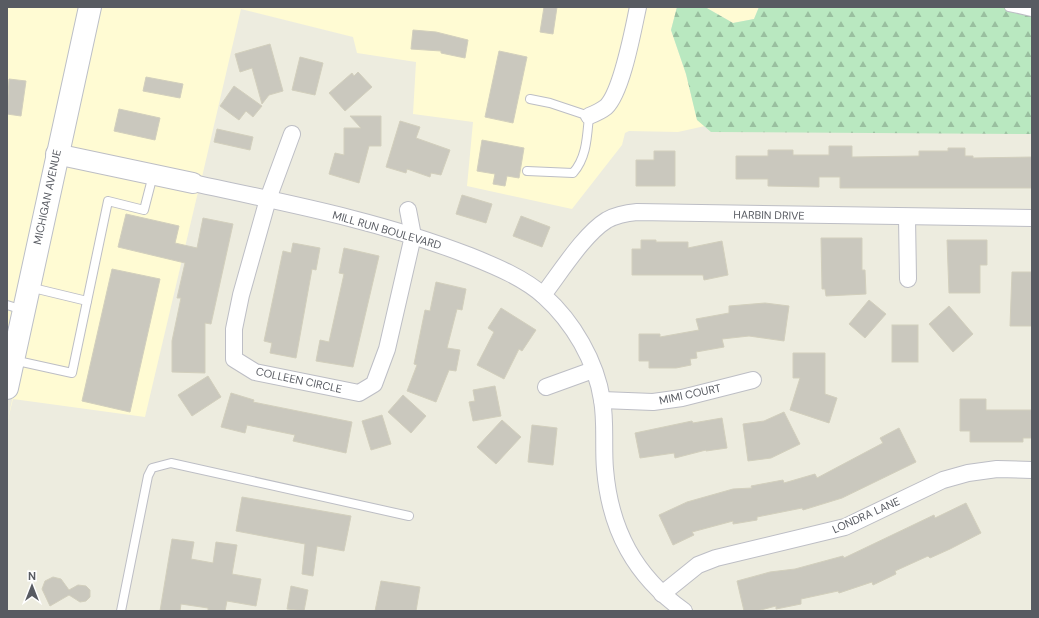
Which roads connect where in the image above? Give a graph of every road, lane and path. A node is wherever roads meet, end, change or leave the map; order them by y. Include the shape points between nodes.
1 (90, 7) edge
2 (638, 7) edge
3 (1009, 7) edge
4 (1032, 12) edge
5 (530, 99) dead end
6 (589, 116) junction
7 (292, 134) dead end
8 (56, 154) junction
9 (527, 171) dead end
10 (153, 175) junction
11 (193, 183) joint
12 (268, 199) junction
13 (408, 210) dead end
14 (907, 217) junction
15 (1032, 218) edge
16 (413, 236) junction
17 (908, 279) dead end
18 (28, 287) junction
19 (543, 295) junction
20 (87, 301) junction
21 (15, 307) edge
22 (13, 360) junction
23 (593, 370) junction
24 (753, 380) dead end
25 (546, 387) dead end
26 (7, 388) edge
27 (602, 400) junction
28 (1032, 470) edge
29 (409, 516) dead end
30 (662, 594) junction
31 (121, 611) edge
32 (684, 611) edge

1 - 8 main road, MICHIGAN AVENUE
2 - 6 street via 617,87 606,107
3 - 4 lane
5 - 6 lane
6 - 9 lane via 585,151 573,173
7 - 12 street
8 - 10 street, MILL RUN BOULEVARD
8 - 18 main road, MICHIGAN AVENUE
10 - 11 street, MILL RUN BOULEVARD
10 - 20 lane via 144,210 108,201
11 - 12 street, MILL RUN BOULEVARD
12 - 16 street, MILL RUN BOULEVARD
12 - 16 street, COLLEEN CIRCLE via 234,329 234,359 255,372 359,392 374,384 387,349
13 - 16 street
14 - 15 street, HARBIN DRIVE
14 - 17 street
14 - 19 street, HARBIN DRIVE via 637,212 623,214 608,220 593,231
16 - 19 street, MILL RUN BOULEVARD via 489,264 518,278
18 - 20 lane
18 - 21 main road, MICHIGAN AVENUE
19 - 23 street, MILL RUN BOULEVARD via 564,317 584,347
20 - 22 lane via 72,373
21 - 22 main road, MICHIGAN AVENUE
22 - 26 main road, MICHIGAN AVENUE
23 - 25 street
23 - 27 street, MILL RUN BOULEVARD
24 - 27 street, MIMI COURT via 682,398 653,402
27 - 30 street, MILL RUN BOULEVARD via 605,470 618,532 632,558
28 - 30 street, LONDRA LANE via 997,469 943,480 845,526 716,558 698,565
29 - 31 lane via 171,463 162,464 152,468 148,476
30 - 32 street, MILL RUN BOULEVARD

